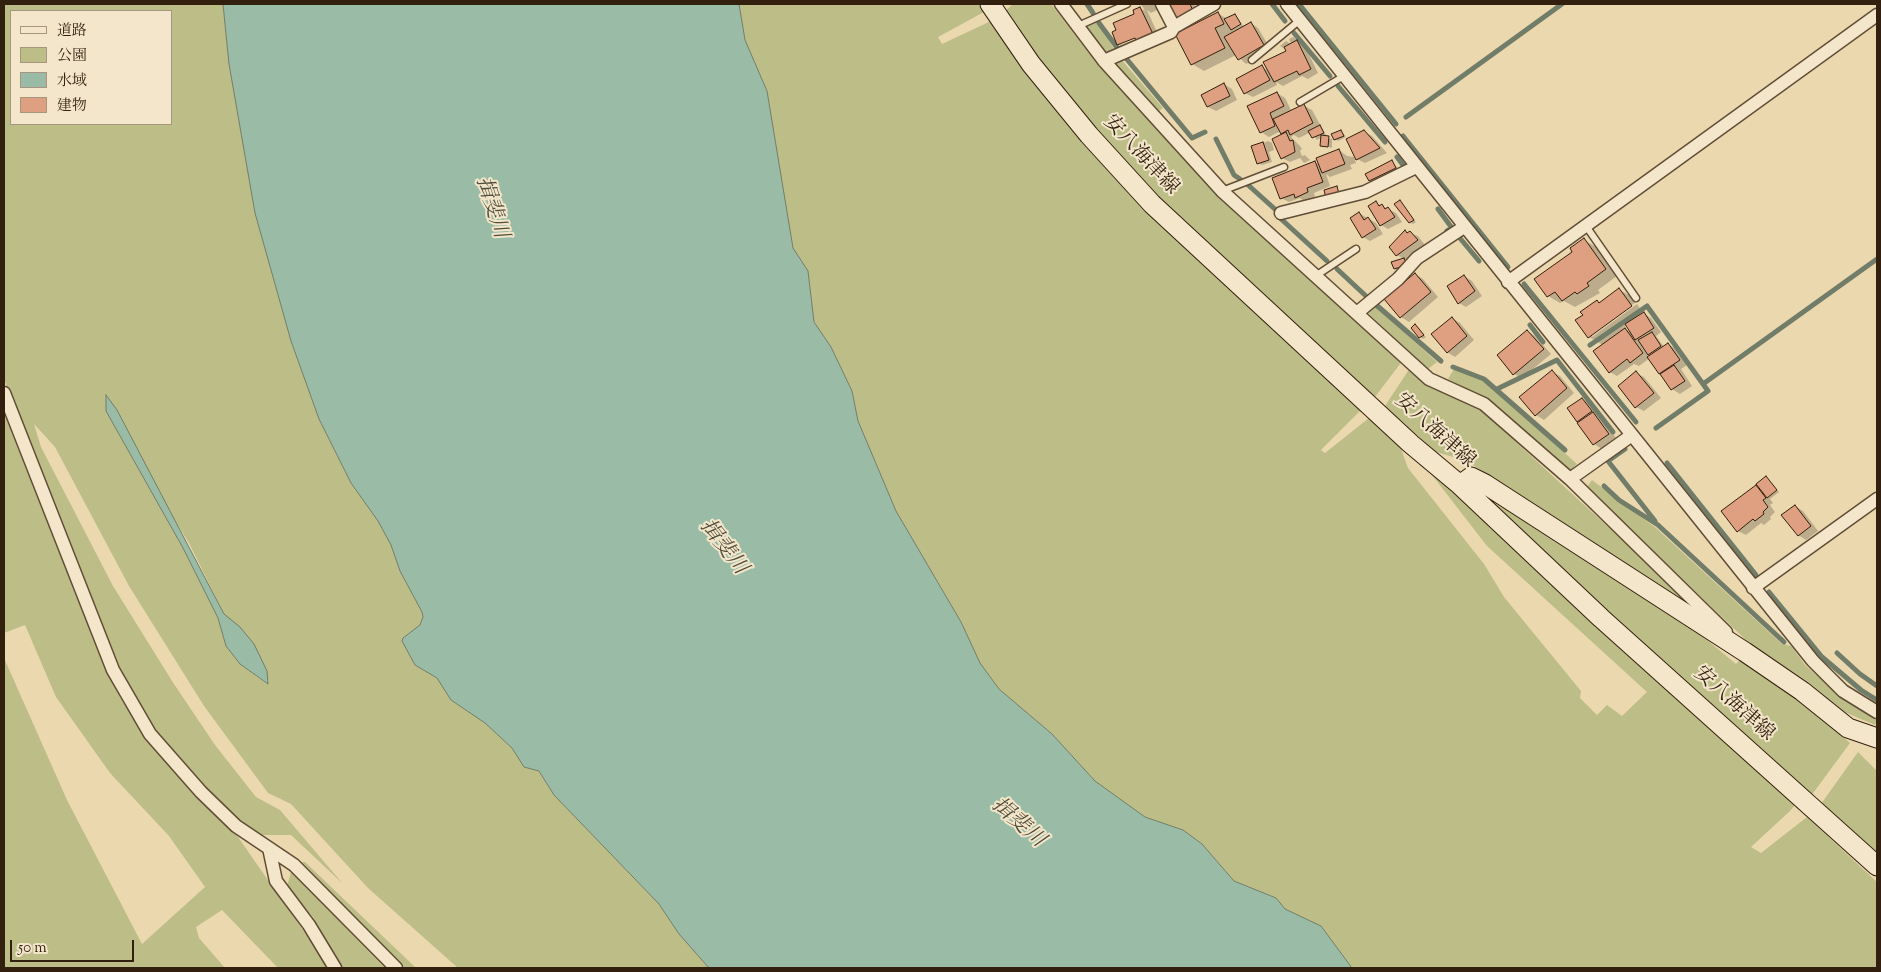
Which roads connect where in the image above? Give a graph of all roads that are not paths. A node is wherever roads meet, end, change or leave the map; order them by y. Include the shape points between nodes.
1 (990, 4) edge
2 (1061, 4) edge
3 (1128, 4) edge
4 (1162, 4) edge
5 (1214, 4) edge
6 (1286, 4) edge
7 (1877, 15) edge
8 (1300, 20) junction
9 (1076, 26) junction
10 (1174, 27) junction
11 (1252, 60) dead end
12 (1104, 61) junction
13 (1344, 76) junction
14 (1300, 102) dead end
15 (1284, 167) dead end
16 (1416, 167) junction
17 (1222, 191) junction
18 (1281, 213) dead end
19 (1464, 226) junction
20 (1586, 226) junction
21 (1356, 249) dead end
22 (1316, 275) junction
23 (1508, 282) junction
24 (1636, 298) dead end
25 (1358, 312) junction
26 (4, 393) edge
27 (1632, 435) junction
28 (1570, 479) junction
29 (1460, 485) junction
30 (1877, 499) edge
31 (1753, 588) junction
32 (1745, 652) junction
33 (1877, 712) edge
34 (1877, 738) edge
35 (269, 848) junction
36 (1877, 866) edge
37 (335, 968) edge
38 (396, 968) edge

1 - 29 main road, 安八海津線 via 1037,71 1089,135 1152,204 1411,444
2 - 9 street
3 - 9 lane
4 - 10 street
5 - 10 street
6 - 8 street
7 - 20 street
8 - 11 lane
8 - 13 street
9 - 12 street
10 - 12 street via 1171,32
12 - 17 street
13 - 14 lane
13 - 16 street
15 - 17 lane
16 - 18 street via 1366,192
16 - 19 street
17 - 22 street
19 - 23 street
19 - 25 street via 1417,258 1398,279
20 - 23 street
20 - 24 lane
21 - 22 lane
22 - 25 street
23 - 27 street
25 - 28 street via 1429,379 1484,404
26 - 35 street via 83,597 128,698 150,734 200,792 236,826
27 - 28 street
27 - 31 street
28 - 32 street
29 - 32 main road via 1471,478 1484,484
29 - 36 main road, 安八海津線 via 1601,618
30 - 31 street
31 - 33 street via 1813,662 1843,691
32 - 34 main road via 1848,728
35 - 37 street via 276,881 309,925
35 - 38 street via 294,865

